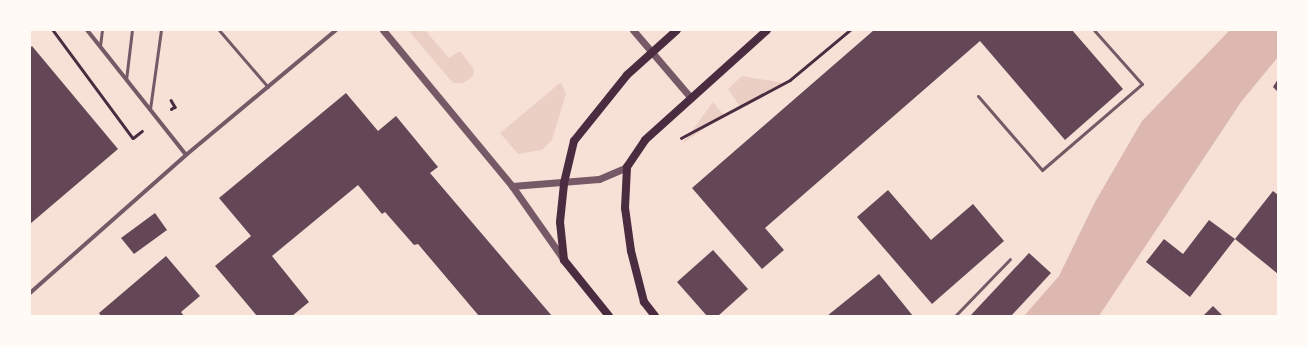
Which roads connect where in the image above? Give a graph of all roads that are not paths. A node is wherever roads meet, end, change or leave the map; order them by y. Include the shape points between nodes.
1 (87, 30) edge
2 (102, 30) edge
3 (132, 30) edge
4 (161, 30) edge
5 (219, 30) edge
6 (336, 30) edge
7 (383, 30) edge
8 (633, 30) edge
9 (677, 30) edge
10 (767, 30) edge
11 (1094, 30) edge
12 (100, 46) junction
13 (651, 52) junction
14 (126, 80) junction
15 (268, 87) junction
16 (978, 96) dead end
17 (691, 98) junction
18 (150, 111) junction
19 (186, 155) junction
20 (627, 167) junction
21 (564, 183) junction
22 (512, 186) junction
23 (1010, 259) dead end
24 (564, 260) junction
25 (30, 293) edge
26 (608, 316) edge
27 (655, 316) edge
28 (955, 316) edge

1 - 12 street
2 - 12 lane
3 - 14 lane
4 - 18 lane
5 - 15 lane
6 - 15 street
7 - 22 street
8 - 13 street
9 - 13 main road
10 - 17 main road
11 - 16 lane via 1142,84 1042,170
12 - 14 street
13 - 17 street
13 - 21 main road via 627,75 574,141
14 - 18 street
15 - 19 street
17 - 20 main road via 646,140
18 - 19 street
19 - 25 street
20 - 21 street via 599,179
20 - 27 main road via 625,208 631,251 644,302
21 - 22 street
21 - 24 main road via 560,222
22 - 24 street
23 - 28 lane
24 - 26 main road

